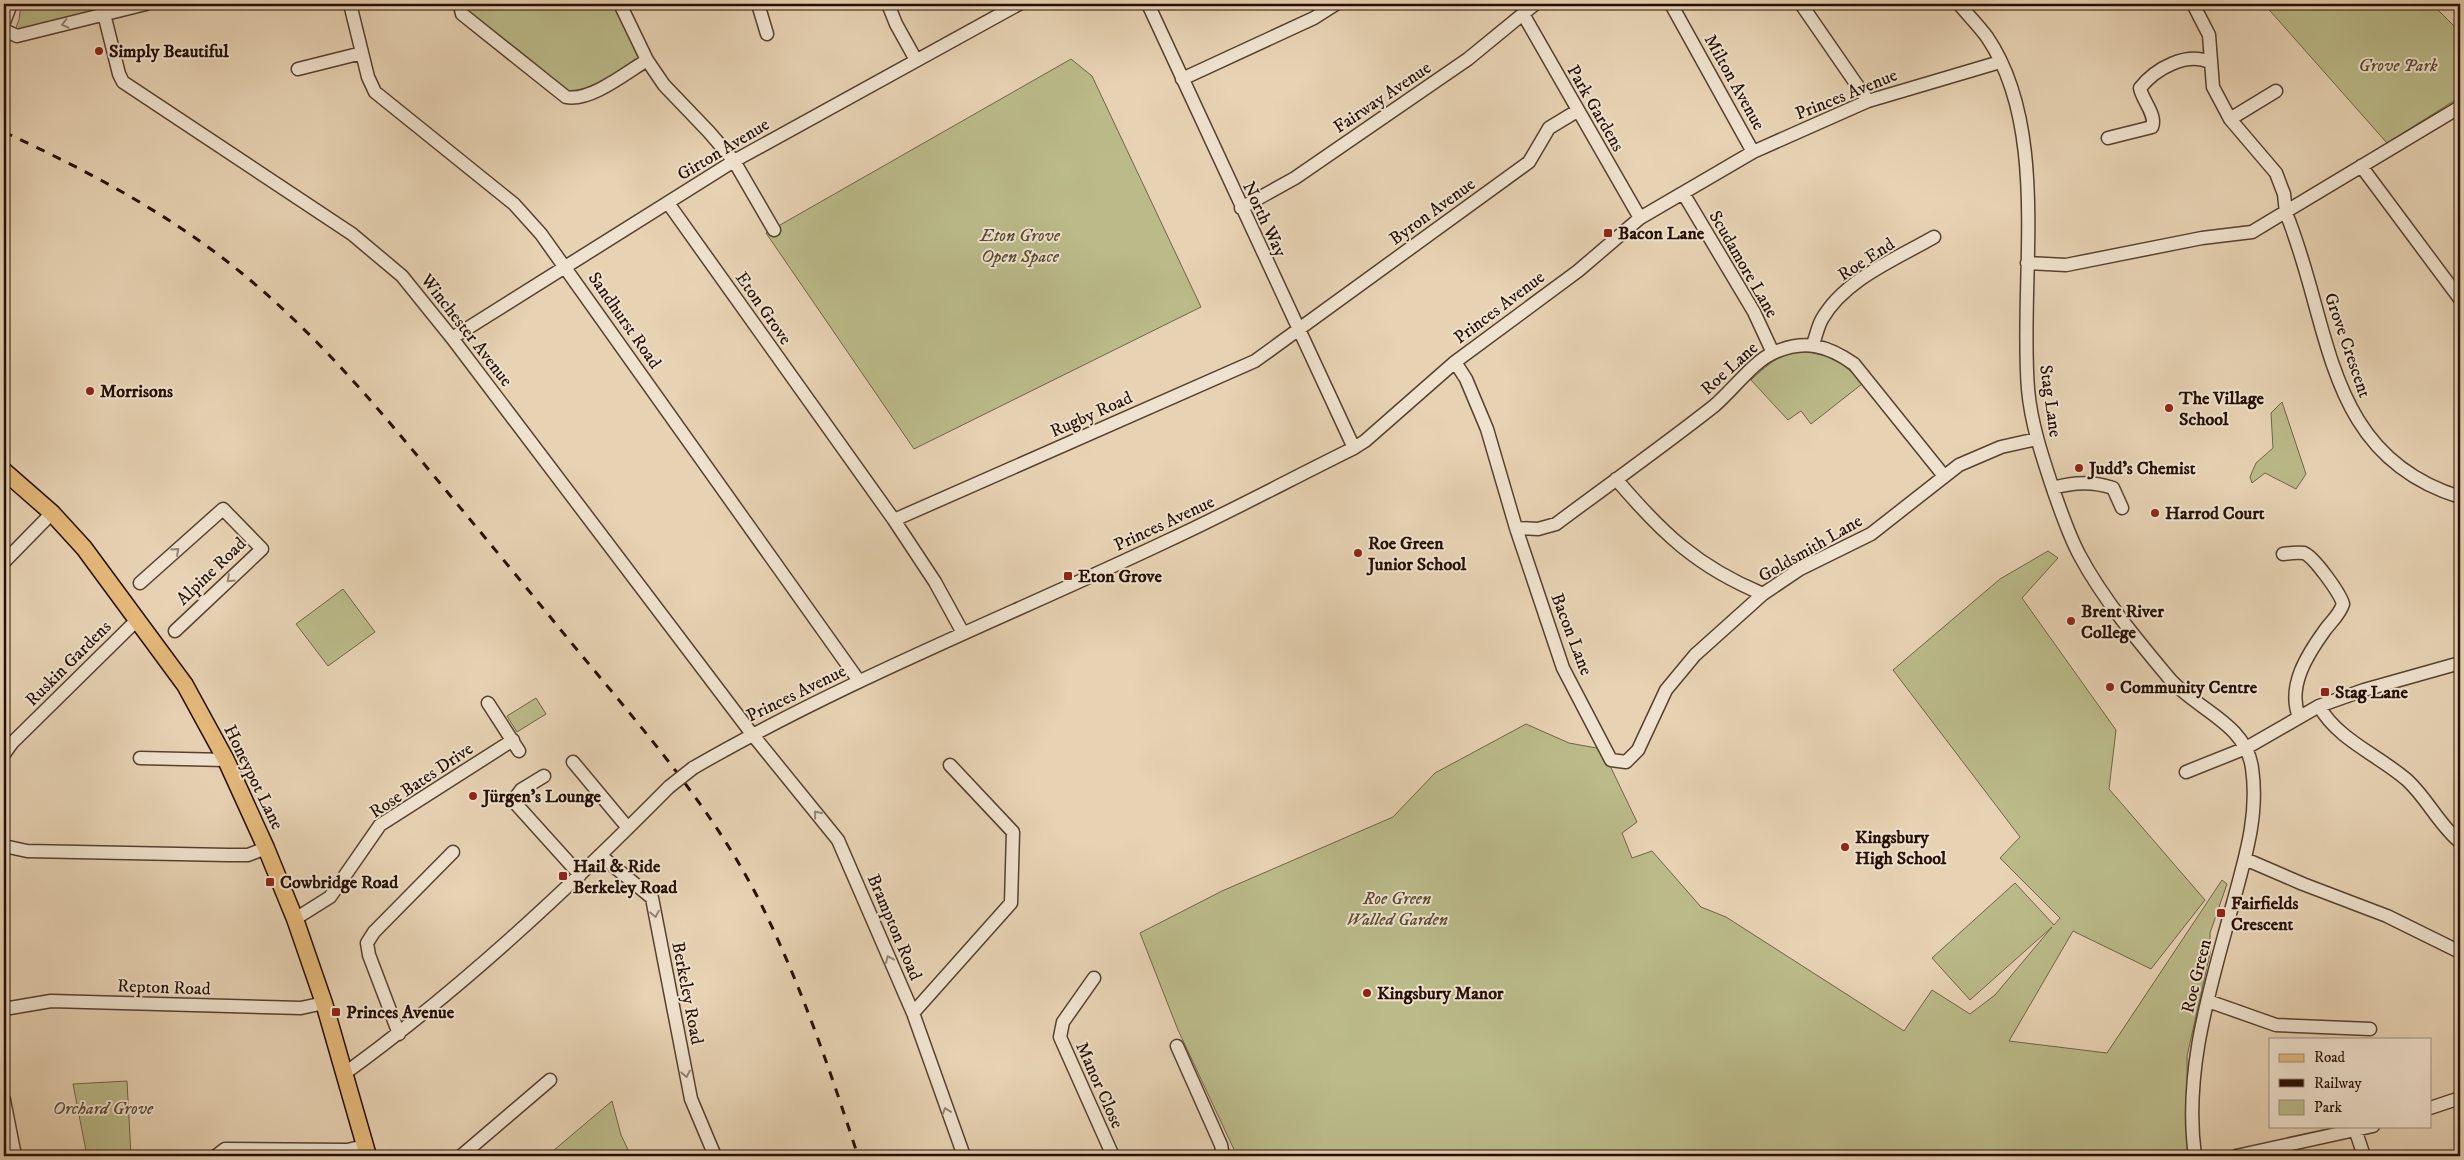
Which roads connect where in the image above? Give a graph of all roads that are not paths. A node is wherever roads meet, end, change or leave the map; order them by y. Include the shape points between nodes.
1 (11, 4) edge
2 (146, 4) edge
3 (350, 4) edge
4 (462, 4) edge
5 (620, 4) edge
6 (758, 4) edge
7 (888, 4) edge
8 (1019, 4) edge
9 (1148, 4) edge
10 (1336, 4) edge
11 (1535, 4) edge
12 (1671, 4) edge
13 (1801, 4) edge
14 (1959, 4) edge
15 (2194, 4) edge
16 (104, 14) junction
17 (1523, 14) junction
18 (4, 22) edge
19 (4, 30) edge
20 (767, 34) dead end
21 (362, 53) junction
22 (647, 60) junction
23 (916, 60) junction
24 (2000, 62) junction
25 (2210, 62) junction
26 (298, 69) dead end
27 (1182, 79) junction
28 (2276, 91) dead end
29 (1868, 101) junction
30 (2460, 107) edge
31 (1577, 111) junction
32 (2230, 119) junction
33 (2108, 138) dead end
34 (1753, 152) junction
35 (734, 161) junction
36 (2361, 166) junction
37 (1684, 193) junction
38 (668, 203) junction
39 (1241, 208) junction
40 (2286, 213) junction
41 (1640, 218) junction
42 (774, 230) dead end
43 (1934, 237) dead end
44 (2027, 263) junction
45 (565, 266) junction
46 (2460, 299) edge
47 (1298, 332) junction
48 (452, 338) junction
49 (1813, 344) junction
50 (1773, 352) junction
51 (1455, 362) junction
52 (2037, 439) junction
53 (1354, 448) junction
54 (4, 470) edge
55 (1944, 476) junction
56 (1616, 479) junction
57 (2053, 488) junction
58 (2460, 497) edge
59 (2122, 508) dead end
60 (52, 513) junction
61 (894, 520) junction
62 (1516, 528) junction
63 (2283, 554) dead end
64 (4, 562) edge
65 (140, 583) dead end
66 (1763, 594) junction
67 (138, 619) junction
68 (175, 631) dead end
69 (963, 633) junction
70 (2460, 663) edge
71 (859, 681) junction
72 (488, 703) dead end
73 (2319, 706) junction
74 (2299, 717) junction
75 (752, 734) junction
76 (2246, 748) junction
77 (4, 754) edge
78 (140, 758) dead end
79 (226, 760) junction
80 (573, 762) dead end
81 (1626, 762) joint
82 (950, 765) dead end
83 (2186, 772) dead end
84 (544, 776) dead end
85 (628, 828) junction
86 (2460, 842) edge
87 (4, 846) edge
88 (266, 848) junction
89 (453, 852) dead end
90 (600, 855) junction
91 (2245, 859) junction
92 (580, 875) junction
93 (295, 919) junction
94 (2460, 952) edge
95 (1094, 978) dead end
96 (2208, 1001) junction
97 (324, 1003) junction
98 (4, 1009) edge
99 (913, 1013) junction
100 (2370, 1029) dead end
101 (399, 1034) junction
102 (1177, 1046) dead end
103 (344, 1074) junction
104 (550, 1080) dead end
105 (2460, 1098) edge
106 (4, 1100) edge
107 (2432, 1107) edge
108 (2367, 1128) edge
109 (2356, 1132) junction
110 (367, 1151) edge
111 (15, 1156) edge
112 (216, 1156) edge
113 (461, 1156) edge
114 (715, 1156) edge
115 (964, 1156) edge
116 (1113, 1156) edge
117 (1223, 1156) edge
118 (2195, 1156) edge
119 (2236, 1156) edge
120 (2364, 1156) edge

1 - 18 street
2 - 16 street
3 - 21 street, Sandhurst Road
4 - 22 street via 462,14 566,97 588,96
5 - 22 street
6 - 20 street
7 - 23 street
8 - 23 street, Girton Avenue
9 - 27 street, North Way
10 - 27 street via 1314,18
11 - 17 street, Fairway Avenue
12 - 34 street, Milton Avenue
13 - 29 street
14 - 24 street, Stag Lane via 1988,38
15 - 25 street, Grove Crescent via 2209,35
16 -> 19 street via 17,36
16 - 48 street, Winchester Avenue via 123,82 352,234 402,276
17 - 31 street, Park Gardens
17 - 39 street, Fairway Avenue via 1468,59 1295,178
21 - 26 street
21 - 45 street, Sandhurst Road via 375,92 514,204
22 - 35 street via 664,85
23 - 35 street, Girton Avenue
24 - 29 street, Princes Avenue
24 - 44 street, Stag Lane via 2015,97 2026,148
25 - 32 street, Grove Crescent via 2214,87
25 - 33 street via 2201,58 2180,60 2145,81 2140,88 2153,117 2152,127
27 - 39 street, North Way
28 - 32 street
29 - 34 street, Princes Avenue
30 - 36 street
31 - 41 street, Park Gardens
31 - 47 street, Byron Avenue via 1549,128 1529,162
32 - 40 street, Grove Crescent via 2276,174 2284,194
34 - 37 street, Princes Avenue
35 - 38 street, Girton Avenue
35 - 42 street
36 - 40 street
36 - 46 street
37 - 41 street, Princes Avenue
37 - 50 street, Scudamore Lane via 1754,312
38 - 45 street, Girton Avenue
38 - 61 street, Eton Grove
39 - 47 street, North Way
40 - 44 street via 2247,233 2202,238 2066,265
40 - 58 street, Grove Crescent via 2344,396 2361,426 2376,446 2400,467 2430,486
41 - 51 street, Princes Avenue via 1578,271
43 - 49 street, Roe End via 1852,286 1831,306
44 - 52 street, Stag Lane via 2028,391
45 - 48 street, Girton Avenue
45 - 71 street, Sandhurst Road
47 - 53 street, North Way
47 - 61 street, Rugby Road via 1255,361
48 - 75 street, Winchester Avenue
49 - 50 street, Roe Lane
49 - 55 street, Roe Lane via 1838,353 1854,364
50 - 56 street, Roe Lane via 1715,405
51 - 53 street, Princes Avenue
51 - 62 street, Bacon Lane via 1466,379 1487,429
52 - 55 street, Goldsmith Lane via 1991,451 1958,465
52 - 57 street, Stag Lane
53 - 69 street, Princes Avenue via 1168,541
54 - 60 main road, Honeypot Lane
55 - 66 street, Goldsmith Lane via 1871,534 1800,569
56 - 62 street, Roe Lane via 1556,524 1538,529
56 - 66 street via 1651,520 1697,560
57 - 59 street via 2076,482 2104,485 2113,488
57 - 76 street, Stag Lane via 2079,554 2104,594 2178,688 2222,720
60 - 64 street
60 - 67 main road, Honeypot Lane via 84,548
61 - 69 street, Eton Grove via 936,582
62 - 81 street, Bacon Lane via 1563,668 1612,760
63 - 74 street via 2308,556 2343,604 2313,646 2303,667 2293,700
65 -> 68 street, Alpine Road via 223,509 262,550
66 - 81 street, Goldsmith Lane via 1695,655 1666,690 1638,750
67 - 77 street, Ruskin Gardens
67 - 79 main road, Honeypot Lane via 185,685
69 - 71 street, Princes Avenue
70 - 73 street
71 - 75 street, Princes Avenue
72 - 93 street, Rose Bates Drive via 516,746 380,825 330,897
73 - 74 street
73 - 86 street via 2333,726 2406,779
74 - 76 street
75 - 85 street, Princes Avenue, bridge via 693,768
99 -> 75 street, Brampton Road via 838,840
76 - 83 street
76 - 91 street, Roe Green via 2252,765 2254,789 2253,829
78 - 79 street
79 - 88 main road, Honeypot Lane
80 - 85 street
82 - 99 street via 1013,832 1011,903
84 - 92 street via 521,790 515,798 516,804
85 - 90 street, Princes Avenue
87 - 88 street via 27,851 228,856 248,855
88 - 93 main road, Honeypot Lane
89 - 101 street via 367,943
90 - 92 street, Princes Avenue
90 -> 114 street, Berkeley Road via 652,898 691,1099
91 - 94 street via 2387,916
91 - 96 street, Roe Green
92 - 101 street, Princes Avenue via 493,955
93 - 97 main road, Honeypot Lane
95 - 116 street, Manor Close via 1063,1022 1060,1037
96 - 100 street via 2276,1025
96 - 118 street, Roe Green via 2191,1090
97 - 98 street, Repton Road via 301,1008 51,1001
97 - 103 main road, Honeypot Lane
115 -> 99 street, Brampton Road
101 - 103 street, Princes Avenue
102 - 117 street
103 - 110 main road, Honeypot Lane
104 - 113 street
105 - 107 street
106 - 111 street
108 - 109 street
109 - 119 street
109 - 120 street
110 - 112 street via 225,1149

